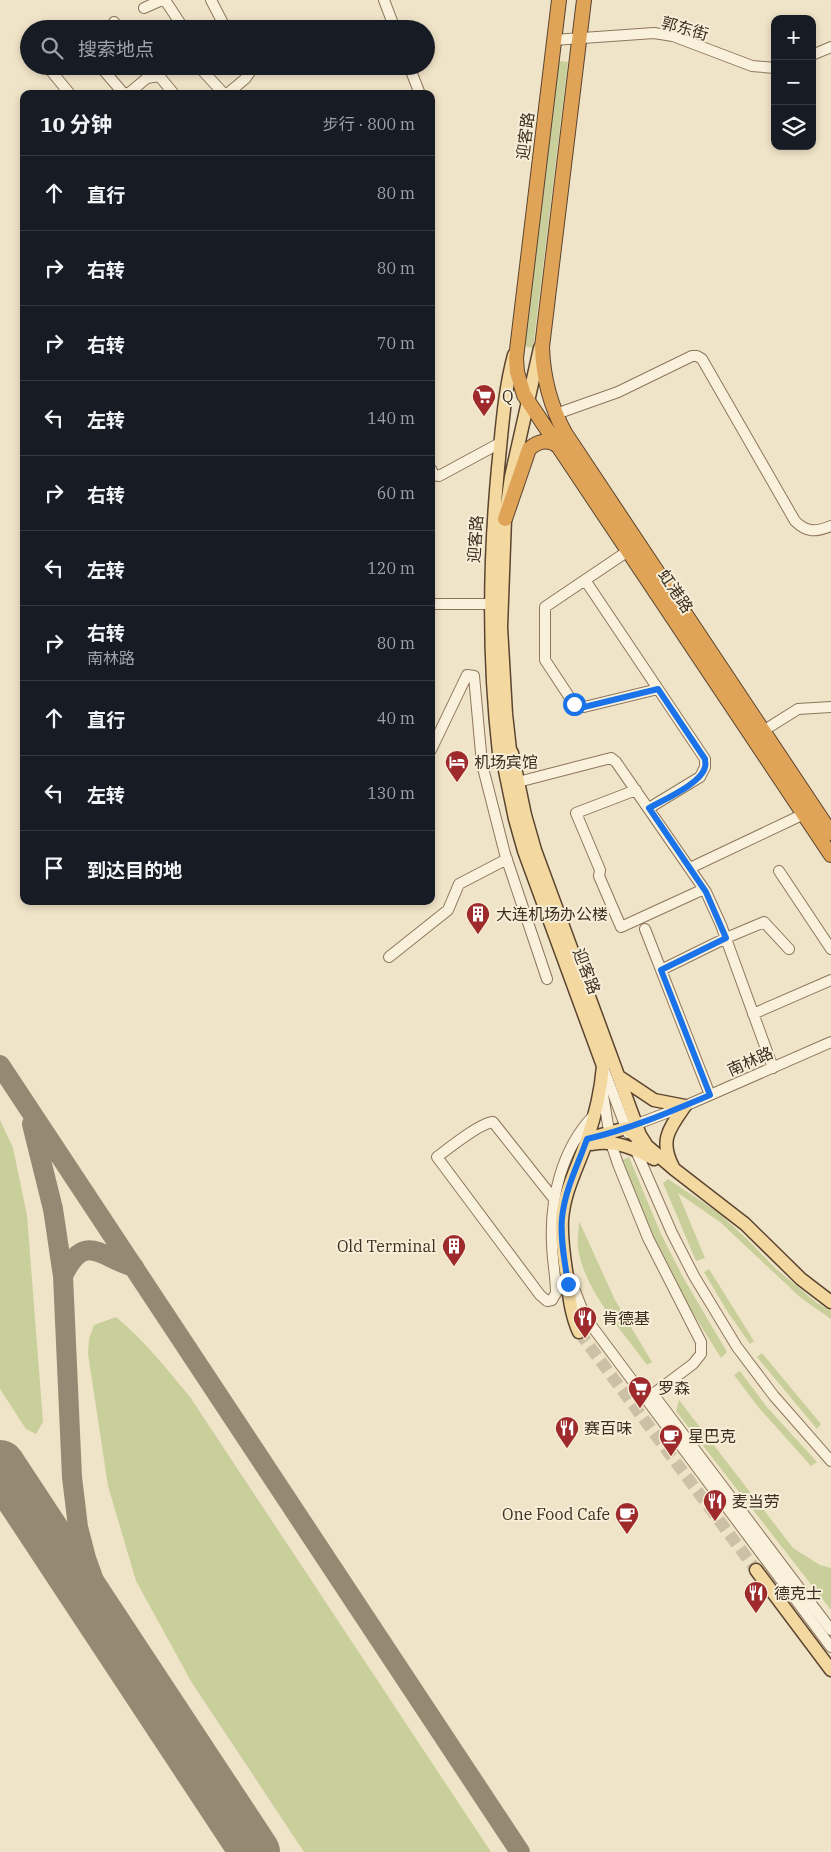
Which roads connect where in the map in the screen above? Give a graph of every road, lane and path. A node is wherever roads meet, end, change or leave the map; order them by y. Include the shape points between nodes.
1 (163, 0) edge
2 (211, 0) edge
3 (384, 0) edge
4 (559, 0) edge
5 (584, 0) edge
6 (144, 8) dead end
7 (177, 20) edge
8 (221, 20) edge
9 (392, 20) edge
10 (579, 38) junction
11 (554, 40) junction
12 (831, 47) edge
13 (816, 53) edge
14 (771, 68) edge
15 (54, 75) edge
16 (107, 75) edge
17 (207, 75) edge
18 (248, 75) edge
19 (413, 75) edge
20 (159, 76) joint
21 (67, 90) edge
22 (120, 90) edge
23 (133, 90) edge
24 (171, 90) edge
25 (222, 90) edge
26 (231, 90) edge
27 (418, 90) edge
28 (543, 335) junction
29 (518, 339) junction
30 (528, 401) junction
31 (556, 414) junction
32 (500, 443) junction
33 (559, 447) junction
34 (435, 475) edge
35 (504, 519) junction
36 (831, 526) edge
37 (628, 551) junction
38 (586, 580) junction
39 (435, 604) edge
40 (495, 604) junction
41 (658, 689) junction
42 (831, 707) edge
43 (764, 731) junction
44 (435, 742) edge
45 (503, 761) junction
46 (482, 764) junction
47 (518, 782) junction
48 (636, 790) junction
49 (649, 808) junction
50 (804, 814) junction
51 (831, 832) edge
52 (831, 855) edge
53 (507, 859) junction
54 (690, 868) junction
55 (779, 871) dead end
56 (704, 889) junction
57 (645, 929) dead end
58 (726, 938) junction
59 (831, 948) edge
60 (789, 949) dead end
61 (389, 957) dead end
62 (661, 970) junction
63 (547, 979) dead end
64 (831, 980) edge
65 (753, 1014) junction
66 (831, 1042) edge
67 (603, 1066) junction
68 (773, 1068) junction
69 (618, 1076) junction
70 (602, 1086) junction
71 (710, 1095) junction
72 (685, 1106) junction
73 (594, 1116) junction
74 (631, 1126) junction
75 (610, 1138) junction
76 (586, 1143) junction
77 (641, 1148) junction
78 (674, 1169) junction
79 (554, 1200) junction
80 (564, 1261) junction
81 (831, 1302) edge
82 (579, 1332) tunnel mouth
83 (831, 1461) edge
84 (756, 1570) tunnel mouth
85 (831, 1630) edge
86 (831, 1647) edge
87 (831, 1670) edge

1 - 6 street
1 - 7 street
2 - 8 street
3 - 9 street
4 - 11 highway, 迎客路
5 - 10 highway, 迎客路
10 - 11 street, 郭东街
10 - 14 street, 郭东街 via 654,33 673,36 752,66
10 - 28 highway, 迎客路
11 - 29 highway, 迎客路
12 - 13 street
15 - 21 street
16 - 22 street
17 - 25 street
18 - 26 street
19 - 27 street
20 - 23 street via 147,78
20 - 24 street
28 - 30 main road, 迎客路
28 - 31 highway, 虹港路 via 542,363
29 - 30 highway, 虹港路 via 517,372
29 - 32 main road, 迎客路 via 508,378
30 - 33 highway, 虹港路
30 - 35 main road, 迎客路
31 - 36 street via 618,392 697,356 702,359 795,521 810,531
31 - 43 highway, 虹港路 via 565,433
32 - 34 street via 440,476
32 - 40 main road, 迎客路 via 492,536
33 - 35 highway via 544,441 529,449
33 - 37 highway, 虹港路
35 - 40 main road, 迎客路
37 - 38 street
37 - 50 highway, 虹港路
38 - 41 street
38 - 41 street via 545,607 545,660 550,668 574,704 584,707
39 - 40 street
40 - 45 main road, 迎客路 via 494,713
40 - 47 main road, 迎客路 via 510,750
41 - 49 street via 705,759 706,768 693,783
42 - 43 street via 798,709
43 - 51 highway, 虹港路
44 - 46 street via 467,674 474,676
45 - 46 street
45 - 67 main road, 迎客路 via 524,851
46 - 53 street
47 - 48 street via 611,758
47 - 69 main road, 迎客路 via 532,843
48 - 49 street
48 - 56 street via 576,813 621,927
49 - 54 street
50 - 52 highway, 虹港路
50 - 54 street
53 - 61 street via 459,884 448,910
53 - 63 street
54 - 56 street
55 - 59 street
56 - 58 street
57 - 62 street
58 - 60 street via 764,922
58 - 62 street
58 - 65 street
62 - 71 street
64 - 65 street
65 - 68 street
66 - 68 street, 南林路
67 - 70 main road
67 - 74 street
68 - 71 street, 南林路
69 - 72 main road via 654,1100
69 - 74 main road, 迎客路
70 - 73 main road
70 - 75 street
71 - 72 street, 南林路
72 - 74 street, 南林路
72 - 78 main road via 666,1137 665,1147
73 - 76 main road
73 - 79 street via 574,1142
74 - 75 main road
74 - 77 main road
75 - 76 main road
75 - 77 main road
75 - 85 street via 648,1238 701,1342 699,1358 653,1394
76 - 80 main road via 567,1191 562,1219
77 - 78 main road
77 - 83 street via 672,1233 737,1347 774,1396
78 - 81 main road via 745,1224
79 - 79 street via 552,1244 556,1292 549,1301 540,1295 437,1157 493,1122
80 - 82 main road via 571,1307
80 - 86 street via 591,1325
84 - 87 main road

